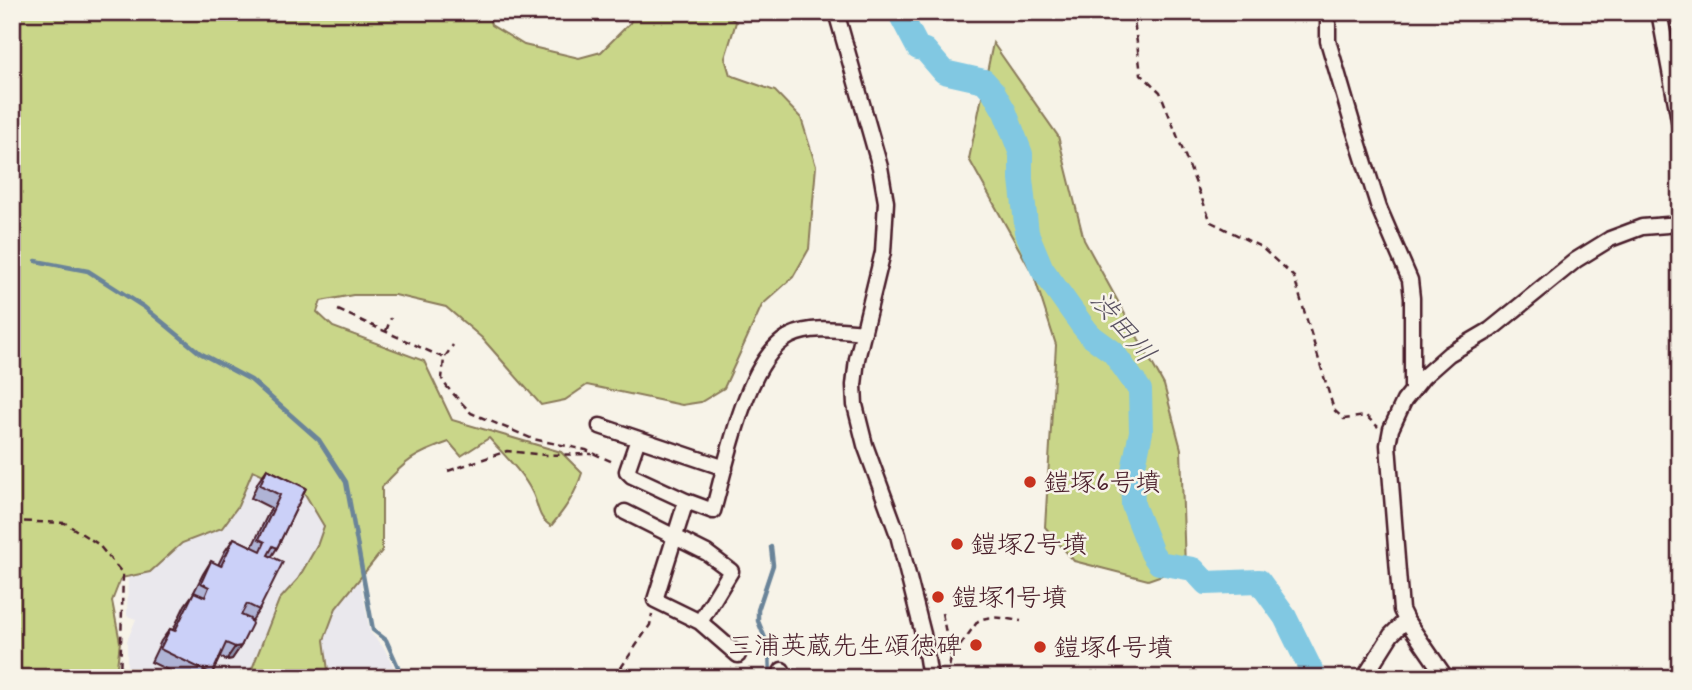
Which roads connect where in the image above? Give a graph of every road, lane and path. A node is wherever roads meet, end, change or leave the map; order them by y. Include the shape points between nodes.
1 (836, 12) edge
2 (1133, 12) edge
3 (1328, 12) edge
4 (1658, 12) edge
5 (1680, 125) edge
6 (1680, 224) edge
7 (338, 310) dead end
8 (391, 318) dead end
9 (386, 331) junction
10 (864, 332) junction
11 (453, 345) dead end
12 (444, 358) junction
13 (1412, 390) junction
14 (600, 426) dead end
15 (1389, 436) junction
16 (638, 439) junction
17 (595, 453) junction
18 (725, 468) junction
19 (448, 471) dead end
20 (627, 471) junction
21 (686, 501) junction
22 (625, 512) dead end
23 (12, 521) edge
24 (673, 537) junction
25 (655, 600) junction
26 (943, 613) dead end
27 (1406, 620) junction
28 (1021, 621) dead end
29 (700, 622) junction
30 (738, 655) dead end
31 (951, 658) junction
32 (120, 678) edge
33 (614, 678) edge
34 (930, 678) edge
35 (947, 678) edge
36 (1364, 678) edge
37 (1446, 678) edge

1 - 10 street via 886,202 883,252
2 - 15 path via 1141,74 1160,92 1211,222 1261,247 1294,277 1334,411 1344,419 1366,416
3 - 13 street via 1328,41 1353,126 1379,208 1410,280
4 - 5 street
6 - 13 street via 1642,227 1610,239 1576,260 1490,330 1449,354
7 - 9 path
8 - 9 path
9 - 12 path
10 - 18 street via 813,330 780,342 744,401
10 - 34 street via 855,372 856,414 898,535
11 - 12 path
12 - 17 path via 442,379 471,412 533,439
13 - 15 street
14 - 16 street
15 - 27 street via 1401,610
16 - 18 street
16 - 20 street
17 - 19 path via 506,451
17 - 20 path
18 - 21 street via 713,511
20 - 21 street
21 - 24 street
22 - 24 street
23 - 32 path via 65,523 98,544 123,574
24 - 25 street
24 - 29 street via 731,571
25 - 29 street
25 - 33 path via 650,625
26 - 31 path
27 - 36 street
27 - 37 street
28 - 31 path via 985,618
29 - 30 street
31 - 35 path

